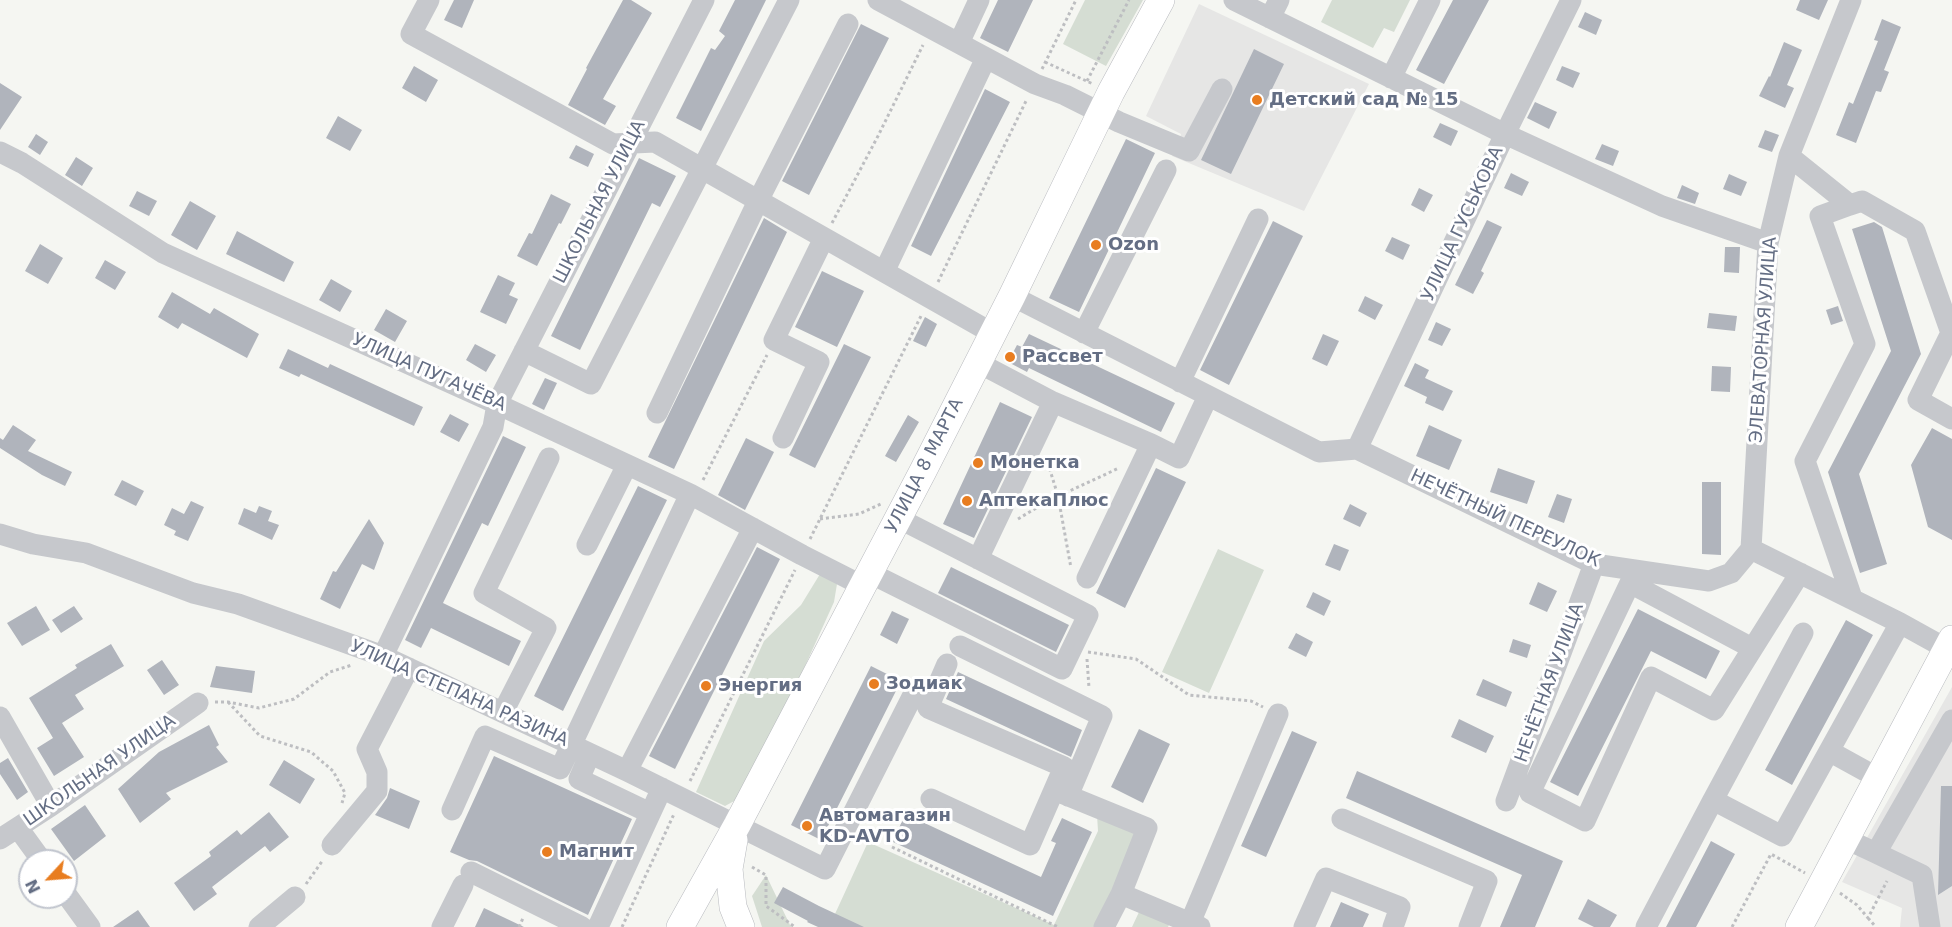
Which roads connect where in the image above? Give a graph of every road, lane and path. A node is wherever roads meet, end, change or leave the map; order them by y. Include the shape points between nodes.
1 (429, 0) edge
2 (704, 0) edge
3 (789, 0) edge
4 (878, 0) edge
5 (979, 0) edge
6 (1076, 0) edge
7 (1129, 0) edge
8 (1161, 0) edge
9 (1234, 0) edge
10 (1430, 0) edge
11 (1571, 0) edge
12 (1851, 0) edge
13 (915, 9) edge
14 (1275, 9) edge
15 (848, 24) dead end
16 (932, 27) junction
17 (958, 43) junction
18 (986, 58) junction
19 (1045, 62) junction
20 (1390, 78) junction
21 (1035, 84) junction
22 (1222, 89) dead end
23 (1099, 95) junction
24 (1505, 134) junction
25 (630, 142) junction
26 (0, 152) edge
27 (1789, 156) junction
28 (702, 169) junction
29 (1166, 170) dead end
30 (758, 201) junction
31 (1851, 205) junction
32 (1258, 219) dead end
33 (824, 238) junction
34 (1768, 243) junction
35 (884, 272) junction
36 (1012, 296) junction
37 (930, 298) junction
38 (992, 333) junction
39 (1084, 333) junction
40 (774, 340) junction
41 (524, 351) junction
42 (977, 362) junction
43 (1180, 382) junction
44 (1208, 396) junction
45 (1053, 402) junction
46 (497, 404) junction
47 (657, 412) dead end
48 (1952, 420) edge
49 (1038, 433) junction
50 (783, 438) dead end
51 (1357, 449) junction
52 (1148, 450) junction
53 (549, 458) dead end
54 (627, 465) junction
55 (692, 495) junction
56 (1058, 496) junction
57 (900, 514) junction
58 (820, 519) junction
59 (1017, 520) dead end
60 (753, 528) junction
61 (0, 534) edge
62 (587, 545) dead end
63 (1751, 549) junction
64 (802, 555) junction
65 (978, 559) junction
66 (1594, 564) junction
67 (1800, 573) junction
68 (1080, 577) joint
69 (867, 579) junction
70 (1852, 598) junction
71 (1900, 623) junction
72 (1803, 633) dead end
73 (1949, 644) edge
74 (960, 646) dead end
75 (1752, 648) junction
76 (383, 656) junction
77 (947, 664) dead end
78 (409, 668) junction
79 (915, 691) dead end
80 (228, 702) junction
81 (198, 703) joint
82 (503, 712) junction
83 (1091, 712) junction
84 (1278, 714) joint
85 (0, 717) edge
86 (1952, 720) edge
87 (581, 749) junction
88 (1829, 751) junction
89 (627, 771) junction
90 (1878, 778) junction
91 (662, 788) junction
92 (1061, 793) junction
93 (682, 798) junction
94 (931, 800) dead end
95 (1713, 800) junction
96 (1506, 801) dead end
97 (342, 803) dead end
98 (51, 806) junction
99 (452, 810) dead end
100 (650, 813) junction
101 (1342, 819) dead end
102 (737, 825) junction
103 (9, 833) edge
104 (1846, 838) junction
105 (332, 845) joint
106 (892, 847) dead end
107 (28, 849) edge
108 (1876, 853) junction
109 (731, 857) junction
110 (1810, 875) dead end
111 (1887, 881) dead end
112 (1840, 893) dead end
113 (1121, 894) junction
114 (295, 897) joint
115 (77, 909) edge
116 (525, 914) dead end
117 (1868, 918) junction
118 (1195, 925) edge
119 (90, 927) edge
120 (259, 927) edge
121 (442, 927) edge
122 (519, 927) edge
123 (582, 927) edge
124 (598, 927) edge
125 (622, 927) edge
126 (680, 927) edge
127 (741, 927) edge
128 (795, 927) edge
129 (1058, 927) edge
130 (1104, 927) edge
131 (1304, 927) edge
132 (1393, 927) edge
133 (1469, 927) edge
134 (1646, 927) edge
135 (1732, 927) edge
136 (1799, 927) edge
137 (1876, 927) edge
138 (1930, 927) edge

1 - 25 street via 411,34 613,144
2 - 25 street, ШКОЛЬНАЯ УЛИЦА
3 - 28 street
4 - 13 street
5 - 17 street
6 - 19 path
7 - 23 path
8 - 23 main road, УЛИЦА 8 МАРТА
9 - 14 street
10 - 20 street
11 - 24 street, УЛИЦА ГУСЬКОВА
12 - 27 street, ЭЛЕВАТОРНАЯ УЛИЦА
13 - 16 street
14 - 20 street
15 - 30 street
16 - 17 street
16 - 33 path
17 - 18 street
18 - 21 street
18 - 35 street
19 - 21 path
19 - 23 path
20 - 24 street
21 - 23 street
21 - 37 path
22 - 23 street via 1189,151 1119,122
23 - 36 main road, УЛИЦА 8 МАРТА
24 - 34 street via 1662,206
24 - 51 street, УЛИЦА ГУСЬКОВА
25 - 28 street via 655,142
25 - 41 street, ШКОЛЬНАЯ УЛИЦА
26 - 46 street, УЛИЦА ПУГАЧЁВА via 163,253
27 - 31 street
27 - 34 street, ЭЛЕВАТОРНАЯ УЛИЦА
28 - 30 street
28 - 41 street via 591,384
29 - 39 street
30 - 33 street
30 - 47 street
31 - 48 street via 1862,201 1915,231 1952,333 1918,400
31 - 70 street via 1820,216 1865,344 1805,461
32 - 43 street
33 - 35 street
33 - 40 street
34 - 63 street, ЭЛЕВАТОРНАЯ УЛИЦА
35 - 37 street
36 - 38 main road, УЛИЦА 8 МАРТА
36 - 39 street
37 - 38 street
37 - 58 path
38 - 42 main road, УЛИЦА 8 МАРТА
39 - 43 street
40 - 50 street via 819,362
40 - 55 path
41 - 46 street, ШКОЛЬНАЯ УЛИЦА
42 - 45 street
42 - 57 main road, УЛИЦА 8 МАРТА
43 - 44 street
44 - 51 street via 1319,452
44 - 52 street via 1179,458
45 - 49 street
45 - 52 street
46 - 54 street, УЛИЦА ПУГАЧЁВА
46 - 76 street, ШКОЛЬНАЯ УЛИЦА via 493,427
49 - 56 path
49 - 65 street
51 - 66 street, НЕЧЁТНЫЙ ПЕРЕУЛОК
52 - 56 path
52 - 68 street
53 - 82 street via 484,593 546,628
54 - 55 street, УЛИЦА ПУГАЧЁВА
54 - 62 street
55 - 60 street, УЛИЦА ПУГАЧЁВА
55 - 87 street
56 - 59 path
56 - 68 path
57 - 58 path via 886,501 859,514
57 - 65 street
57 - 69 main road, УЛИЦА 8 МАРТА
58 - 64 path
60 - 64 street, УЛИЦА ПУГАЧЁВА
60 - 89 street
61 - 76 street, УЛИЦА СТЕПАНА РАЗИНА via 86,553
63 - 66 street, НЕЧЁТНЫЙ ПЕРЕУЛОК via 1731,573 1709,581
63 - 67 street
64 - 69 street, УЛИЦА ПУГАЧЁВА
64 - 93 path
65 - 69 street, УЛИЦА ПУГАЧЁВА via 1088,615 1062,669
66 - 96 street, НЕЧЁТНАЯ УЛИЦА
67 - 70 street
67 - 75 street
69 - 102 main road, УЛИЦА 8 МАРТА
70 - 71 street
71 - 73 street
71 - 88 street
72 - 95 street
73 - 90 main road
74 - 83 street
75 - 75 street via 1714,710 1651,677 1585,821 1530,793 1630,583
76 - 78 street, УЛИЦА СТЕПАНА РАЗИНА
76 - 80 path via 330,672 294,699 259,708
77 - 92 street via 928,708 1064,767
78 - 82 street, УЛИЦА СТЕПАНА РАЗИНА
78 - 105 street via 368,749 377,772 377,791
79 - 102 street, УЛИЦА СТЕПАНА РАЗИНА via 825,869
80 - 81 path
80 - 97 path via 260,736 311,752 333,771 345,793
81 - 98 street, ШКОЛЬНАЯ УЛИЦА
82 - 87 street, УЛИЦА СТЕПАНА РАЗИНА
83 - 84 path via 1087,652 1136,659 1188,695 1251,701
83 - 92 street via 1102,716
84 - 118 street
85 - 98 street
86 - 108 street
87 - 89 street, УЛИЦА СТЕПАНА РАЗИНА
87 - 99 street via 560,769 485,736
87 - 100 street via 579,779
88 - 90 street
88 - 95 street via 1782,836
89 - 91 street, УЛИЦА СТЕПАНА РАЗИНА
90 - 104 main road
91 - 93 street, УЛИЦА СТЕПАНА РАЗИНА
91 - 100 street
92 - 94 street via 1030,845
92 - 113 street via 1147,828
93 - 102 street, УЛИЦА СТЕПАНА РАЗИНА
93 - 125 path
95 - 134 street
98 - 103 street, ШКОЛЬНАЯ УЛИЦА
100 - 124 street
101 - 133 street via 1487,881
102 - 109 main road
102 - 126 main road, УЛИЦА 8 МАРТА
103 - 107 street
104 - 108 street
104 - 136 main road
105 - 114 path
106 - 129 path
108 - 138 street via 1922,874
109 - 127 main road via 733,907
109 - 128 path via 766,875 766,906
110 - 135 path via 1771,854
111 - 117 path
112 - 117 path
113 - 118 street
113 - 130 street
114 - 120 street
115 - 119 street
116 - 122 path
117 - 137 path
121 - 123 street via 467,879
131 - 132 street via 1326,879 1400,907

